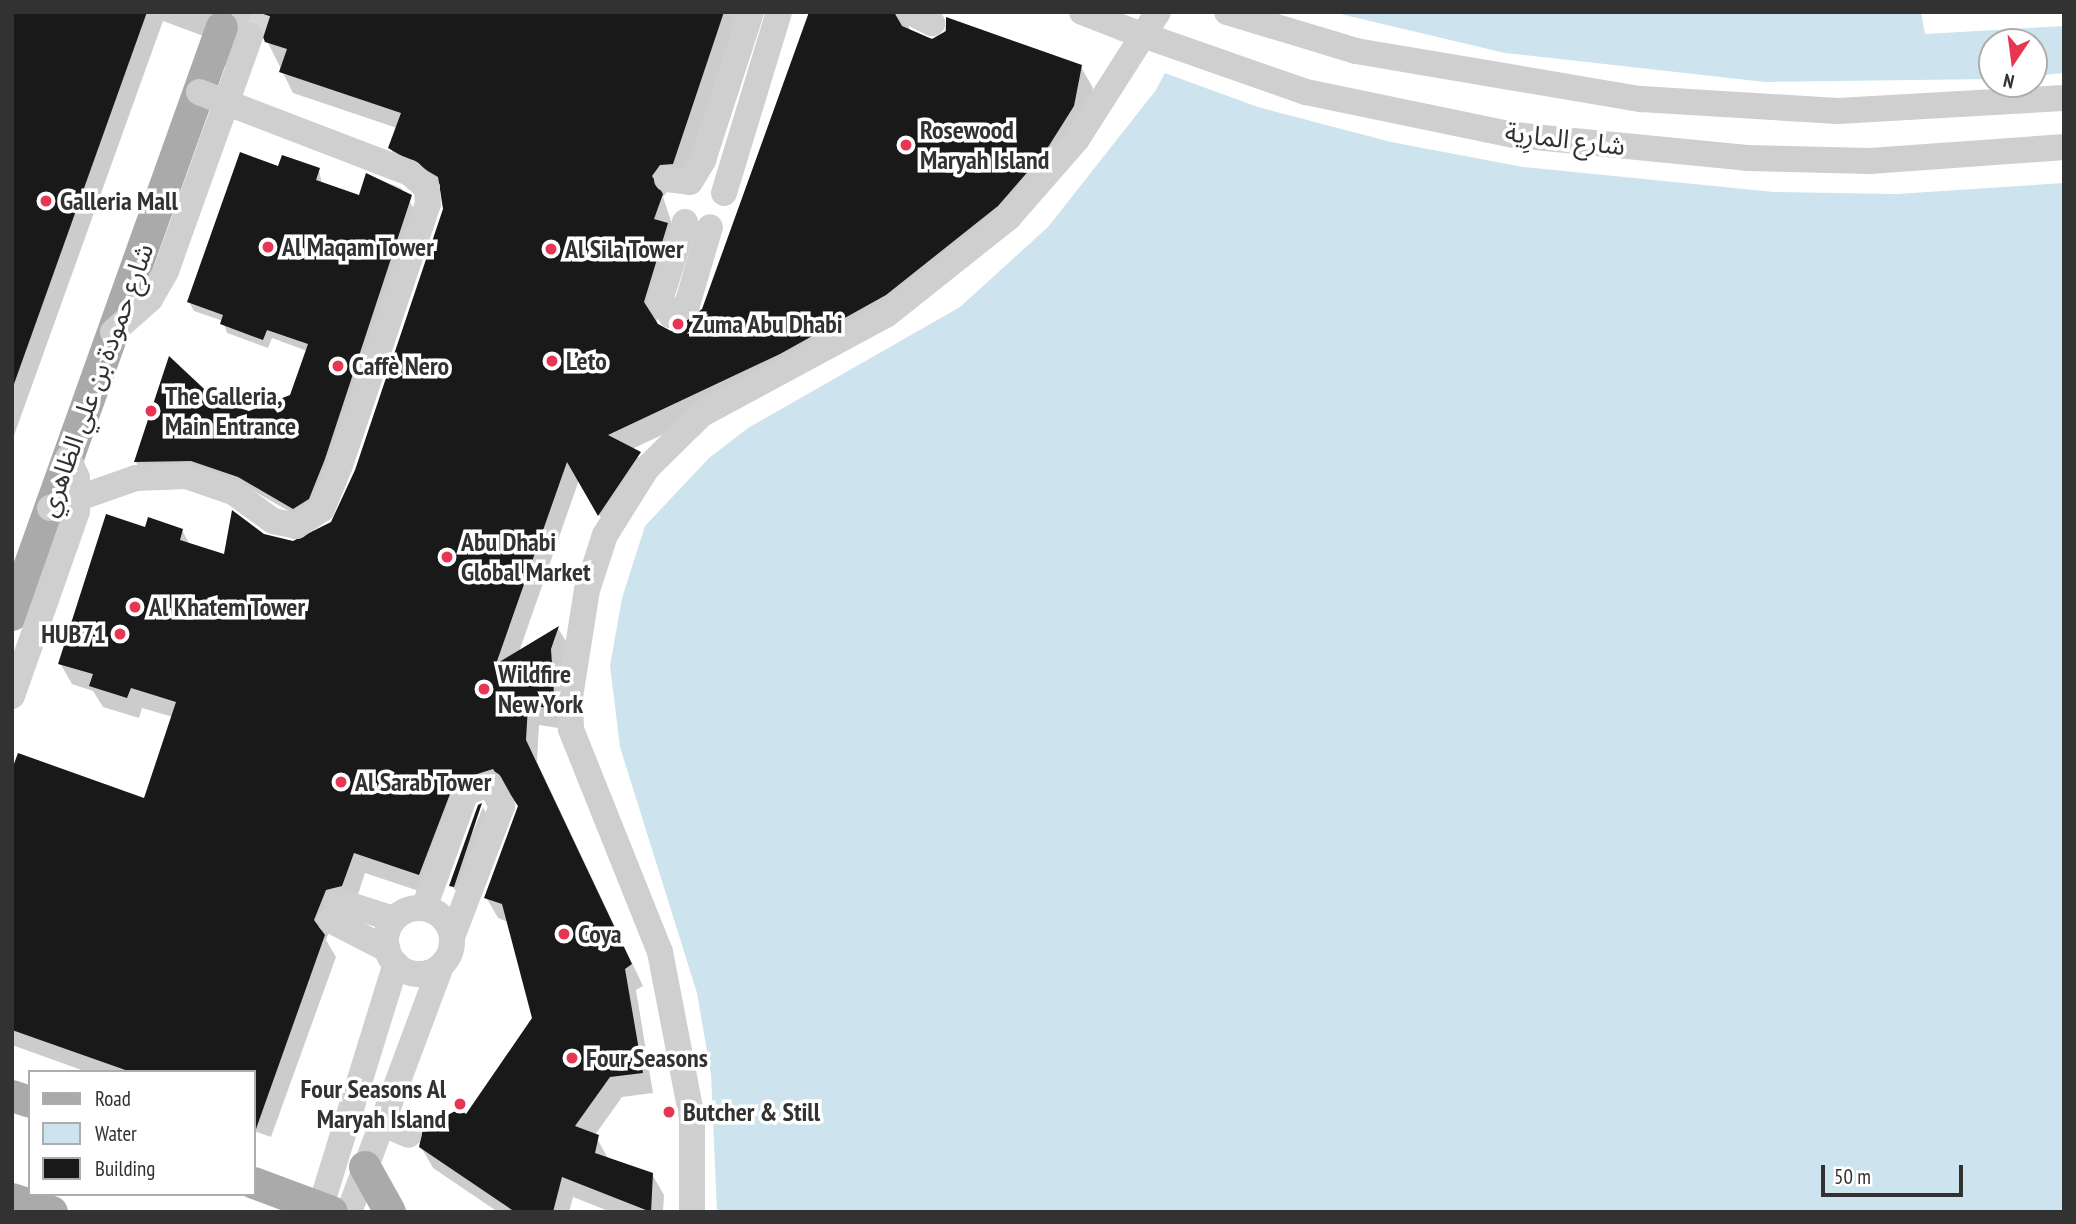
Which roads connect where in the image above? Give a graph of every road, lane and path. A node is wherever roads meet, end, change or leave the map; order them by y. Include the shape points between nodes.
1 (751, 12) edge
2 (779, 12) edge
3 (1082, 12) edge
4 (1158, 12) edge
5 (1227, 12) edge
6 (237, 25) edge
7 (213, 98) junction
8 (2064, 99) edge
9 (2064, 147) edge
10 (724, 193) junction
11 (682, 200) junction
12 (65, 502) junction
13 (12, 615) edge
14 (12, 635) edge
15 (12, 696) edge
16 (424, 908) junction
17 (394, 919) junction
18 (452, 937) junction
19 (392, 957) junction
20 (441, 966) junction
21 (382, 1123) junction
22 (409, 1135) dead end
23 (365, 1167) junction
24 (256, 1184) edge
25 (12, 1199) edge
26 (330, 1211) edge
27 (52, 1212) edge
28 (390, 1212) edge
29 (692, 1212) edge

1 - 11 street via 706,153
2 - 10 street
3 - 9 street, شارع المارِية, bridge via 1306,92 1514,135 1747,158 1870,161
4 - 29 street via 1085,128 1009,217 886,315 696,419 647,468 605,535 587,590 570,697 571,729 660,952 692,1118
5 - 8 street, شارع المارِية via 1356,51 1641,99 1838,111
6 - 7 main road, شارع حمودة بن علي الظاهري
6 - 14 street
7 - 12 main road, شارع حمودة بن علي الظاهري via 113,332 68,458
7 - 12 street, bridge via 410,173 427,188 428,204 340,465 322,509 296,526 273,522 233,492 186,477 136,478
10 - 11 street via 713,182
10 - 11 street via 723,217
12 - 13 main road, شارع حمودة بن علي الظاهري
12 - 15 street, bridge
16 - 17 street
16 - 18 street via 443,917
16 - 18 street via 466,792 490,783 502,806
17 - 19 street
17 - 19 street via 334,910
18 - 20 street
19 - 20 street via 413,973
19 - 26 street
20 - 21 street
21 - 22 street
21 - 23 street
23 - 26 street
23 - 28 main road
24 - 26 main road
25 - 27 main road

